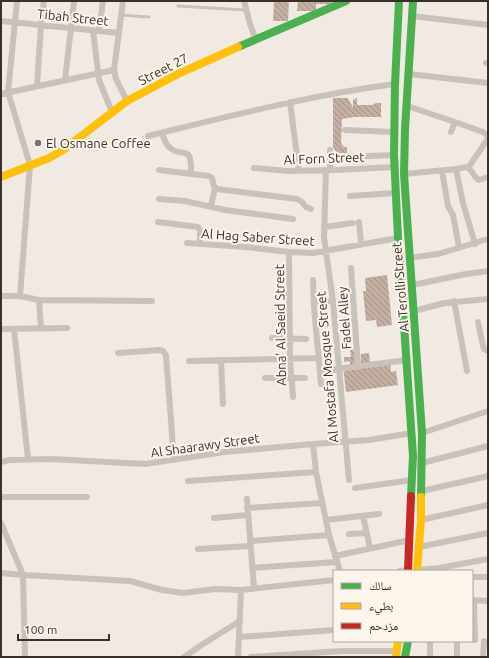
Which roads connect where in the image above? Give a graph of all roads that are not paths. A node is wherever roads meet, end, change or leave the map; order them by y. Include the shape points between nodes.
1 (17, 1) edge
2 (44, 1) edge
3 (74, 1) edge
4 (103, 1) edge
5 (123, 1) edge
6 (244, 1) edge
7 (399, 1) edge
8 (413, 1) edge
9 (344, 2) edge
10 (178, 6) dead end
11 (245, 10) junction
12 (122, 15) junction
13 (412, 16) junction
14 (149, 17) dead end
15 (1, 21) edge
16 (14, 22) junction
17 (41, 25) junction
18 (488, 25) edge
19 (70, 28) junction
20 (96, 30) junction
21 (119, 33) junction
22 (256, 40) junction
23 (114, 70) junction
24 (98, 74) junction
25 (409, 74) junction
26 (65, 80) junction
27 (488, 83) edge
28 (37, 86) junction
29 (395, 88) junction
30 (8, 92) junction
31 (408, 92) junction
32 (1, 94) edge
33 (127, 101) junction
34 (290, 102) junction
35 (407, 106) junction
36 (112, 112) junction
37 (455, 122) junction
38 (345, 130) dead end
39 (394, 132) junction
40 (451, 132) dead end
41 (162, 133) junction
42 (148, 136) dead end
43 (486, 145) edge
44 (330, 150) dead end
45 (394, 155) junction
46 (341, 157) dead end
47 (30, 165) junction
48 (395, 167) junction
49 (254, 168) dead end
50 (468, 168) junction
51 (456, 169) junction
52 (158, 170) dead end
53 (328, 170) junction
54 (298, 171) junction
55 (442, 171) junction
56 (191, 174) junction
57 (404, 174) junction
58 (488, 176) edge
59 (1, 177) edge
60 (215, 188) junction
61 (396, 193) junction
62 (350, 196) dead end
63 (159, 199) dead end
64 (211, 206) junction
65 (311, 209) dead end
66 (293, 219) dead end
67 (158, 222) dead end
68 (324, 227) junction
69 (398, 238) junction
70 (488, 239) edge
71 (188, 243) dead end
72 (200, 244) junction
73 (361, 244) junction
74 (475, 244) junction
75 (459, 247) junction
76 (325, 251) junction
77 (290, 252) junction
78 (409, 258) junction
79 (351, 268) dead end
80 (488, 271) edge
81 (313, 280) dead end
82 (412, 285) junction
83 (1, 296) edge
84 (20, 296) junction
85 (39, 300) junction
86 (333, 300) junction
87 (488, 300) edge
88 (152, 301) dead end
89 (454, 301) junction
90 (314, 302) junction
91 (414, 310) junction
92 (478, 322) dead end
93 (41, 328) junction
94 (67, 328) dead end
95 (1, 329) edge
96 (14, 329) junction
97 (272, 338) dead end
98 (290, 339) junction
99 (306, 339) dead end
100 (488, 351) edge
101 (118, 352) dead end
102 (290, 358) junction
103 (319, 358) junction
104 (221, 360) junction
105 (408, 360) junction
106 (189, 361) dead end
107 (358, 367) junction
108 (339, 369) junction
109 (467, 370) dead end
110 (320, 371) junction
111 (265, 378) dead end
112 (291, 378) junction
113 (306, 378) dead end
114 (321, 384) dead end
115 (293, 397) dead end
116 (223, 404) dead end
117 (488, 411) edge
118 (412, 433) junction
119 (422, 434) junction
120 (346, 442) junction
121 (313, 444) junction
122 (488, 446) edge
123 (28, 459) junction
124 (174, 460) junction
125 (1, 462) edge
126 (422, 463) junction
127 (316, 472) junction
128 (488, 476) edge
129 (349, 480) dead end
130 (412, 480) junction
131 (188, 481) dead end
132 (355, 488) dead end
133 (422, 491) junction
134 (1, 497) edge
135 (87, 497) dead end
136 (247, 499) dead end
137 (322, 503) junction
138 (488, 505) edge
139 (247, 508) junction
140 (379, 514) dead end
141 (248, 515) junction
142 (363, 516) junction
143 (214, 518) dead end
144 (326, 520) junction
145 (421, 520) junction
146 (1, 523) edge
147 (366, 533) junction
148 (488, 533) edge
149 (349, 534) dead end
150 (329, 535) junction
151 (410, 540) junction
152 (250, 543) junction
153 (419, 547) junction
154 (370, 548) junction
155 (198, 549) dead end
156 (335, 559) junction
157 (488, 559) edge
158 (252, 568) junction
159 (459, 568) edge
160 (340, 570) edge
161 (406, 570) edge
162 (417, 570) edge
163 (1, 573) edge
164 (23, 575) junction
165 (473, 577) edge
166 (488, 577) edge
167 (333, 580) edge
168 (254, 588) junction
169 (241, 590) junction
170 (473, 600) edge
171 (488, 601) edge
172 (240, 620) junction
173 (333, 630) edge
174 (240, 637) junction
175 (473, 640) edge
176 (486, 641) edge
177 (398, 642) edge
178 (408, 642) edge
179 (430, 642) edge
180 (458, 642) edge
181 (397, 654) edge
182 (25, 657) edge
183 (184, 657) edge
184 (238, 657) edge
185 (251, 657) edge
186 (405, 657) edge
187 (430, 657) edge
188 (456, 657) edge
189 (483, 657) edge

1 - 16 street
2 - 17 street
3 - 19 street
4 - 20 street
5 - 12 street
6 - 11 street
7 - 29 street, Al Terolli Street
8 - 13 street, Al Terolli Street
9 - 22 street, Street 27
10 - 11 lane
11 - 22 street
12 - 14 lane
12 - 21 street
13 - 18 street
13 - 25 street, Al Terolli Street
15 - 16 street, Tibah Street
16 - 17 street, Tibah Street
16 - 30 street
17 - 19 street, Tibah Street
17 - 28 street
19 - 20 street, Tibah Street
19 - 26 street
20 - 21 street, Tibah Street
20 - 24 street
21 - 23 street
22 - 33 street, Street 27 via 203,62
23 - 24 street
23 - 33 street
24 - 26 street
24 - 36 street
25 - 27 street
25 - 31 street, Al Terolli Street
26 - 28 street
28 - 30 street
29 - 31 street
29 - 34 street via 358,89
29 - 39 street, Al Terolli Street
30 - 32 street
30 - 47 street
31 - 35 street, Al Terolli Street
33 - 36 street, Street 27
34 - 41 street
34 - 54 street
35 - 37 street
35 - 57 street, Al Terolli Street
36 - 47 street, Street 27 via 63,150
37 - 40 street
37 - 43 street via 486,134
38 - 39 street
39 - 45 street, Al Terolli Street
41 - 42 street
41 - 56 street via 170,148 189,155 192,162
43 - 50 street
44 - 53 street, Al Mostafa Mosque Street
45 - 46 street
45 - 48 street, Al Terolli Street
47 - 59 street, Street 27
47 - 84 street
48 - 53 street, Al Forn Street
48 - 61 street, Al Terolli Street
49 - 54 street, Al Forn Street
50 - 51 street
50 - 58 street via 479,180
51 - 55 street
51 - 74 street
52 - 56 street
53 - 54 street, Al Forn Street
53 - 68 street, Al Mostafa Mosque Street
55 - 57 street
55 - 75 street
56 - 60 street via 211,176
57 - 78 street, Al Terolli Street
60 - 64 street
60 - 65 street via 297,199
61 - 62 street
61 - 69 street, Al Terolli Street
63 - 64 street
64 - 66 street
67 - 72 street via 198,226
68 - 73 street via 356,222
68 - 76 street, Al Mostafa Mosque Street
69 - 73 street, Al Hag Saber Street
69 - 105 street, Al Terolli Street
70 - 74 street
71 - 72 street, Al Hag Saber Street
72 - 77 street, Al Hag Saber Street
73 - 76 street, Al Hag Saber Street
74 - 75 street
75 - 78 street via 438,254
76 - 77 street, Al Hag Saber Street
76 - 86 street, Al Mostafa Mosque Street
77 - 98 street, Abna' Al Saeid Street
78 - 82 street, Al Terolli Street
79 - 107 street, Fadel Alley
80 - 82 street
81 - 90 street
82 - 91 street, Al Terolli Street
83 - 84 street
84 - 85 street
85 - 88 street
85 - 93 street
86 - 90 street
86 - 108 street, Al Mostafa Mosque Street
87 - 89 street
89 - 91 street
89 - 109 street
90 - 103 street
91 - 119 street, Al Terolli Street
92 - 100 street via 484,349
93 - 94 street
93 - 96 street
95 - 96 street
96 - 123 street
97 - 98 street
98 - 99 street
98 - 102 street, Abna' Al Saeid Street
101 - 124 street via 159,350 166,355
102 - 103 street
102 - 104 street
102 - 112 street, Abna' Al Saeid Street
103 - 110 street
104 - 106 street
104 - 116 street
105 - 107 street
105 - 118 street, Al Terolli Street
107 - 108 street
108 - 110 street
108 - 120 street, Al Mostafa Mosque Street
110 - 114 street
111 - 112 street
112 - 113 street
112 - 115 street, Abna' Al Saeid Street
117 - 119 street
118 - 120 street, Al Shaarawy Street
118 - 130 street, Al Terolli Street
119 - 126 street, Al Terolli Street
120 - 121 street, Al Shaarawy Street
120 - 129 street, Al Mostafa Mosque Street
121 - 124 street, Al Shaarawy Street via 225,452
121 - 127 street
122 - 126 street
123 - 124 street, Al Shaarawy Street via 135,464 155,464
123 - 125 street, Al Shaarawy Street
126 - 133 street, Al Terolli Street
127 - 131 street
127 - 137 street
128 - 133 street
130 - 132 street
130 - 151 street, Al Terolli Street
133 - 145 street, Al Terolli Street
134 - 135 street
136 - 139 street
137 - 139 street
137 - 144 street
138 - 145 street
139 - 141 street
140 - 142 street
141 - 143 street
141 - 152 street
142 - 144 street
142 - 147 street
144 - 150 street
145 - 153 street, Al Terolli Street
146 - 164 street
147 - 149 street
147 - 154 street
148 - 153 street
150 - 152 street
150 - 156 street
151 - 154 street
151 - 161 street, Al Terolli Street
152 - 155 street
152 - 158 street
153 - 162 street, Al Terolli Street
154 - 156 street
156 - 158 street
156 - 160 street
157 - 159 street
158 - 168 street
159 - 162 street
163 - 164 street
164 - 169 street via 130,581 183,593 215,589
164 - 182 street
165 - 166 street
167 - 168 street
168 - 169 street
169 - 172 street
170 - 171 street
170 - 175 street
172 - 174 street
172 - 183 street
173 - 174 street
174 - 184 street
175 - 176 street
176 - 189 street
177 - 181 street
178 - 186 street
179 - 187 street
180 - 188 street
181 - 185 street via 342,651

